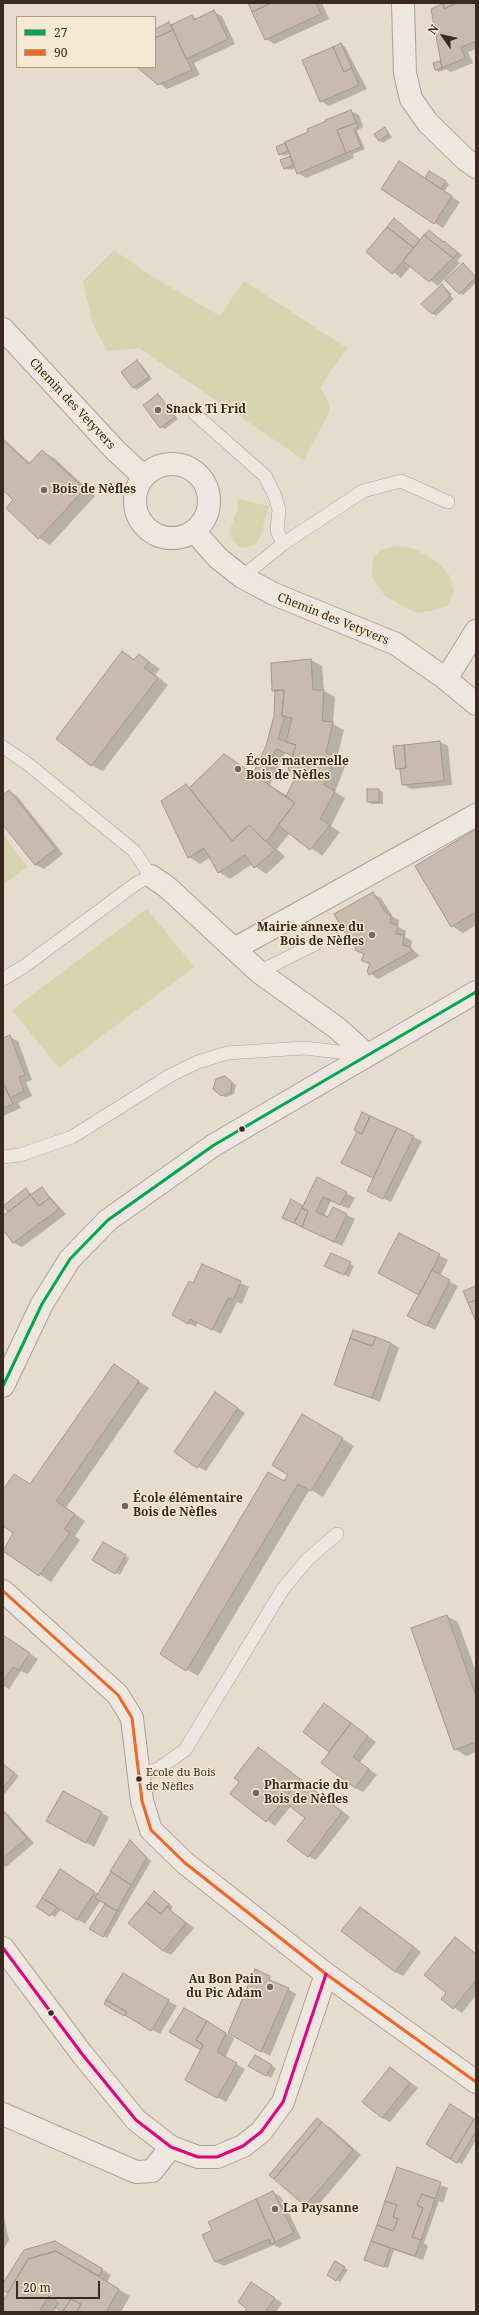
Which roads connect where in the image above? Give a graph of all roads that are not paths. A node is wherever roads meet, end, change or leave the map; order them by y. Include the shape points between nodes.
1 (403, 3) edge
2 (476, 167) edge
3 (3, 329) edge
4 (195, 414) dead end
5 (143, 476) junction
6 (448, 502) dead end
7 (194, 531) junction
8 (283, 544) junction
9 (242, 577) junction
10 (476, 631) edge
11 (446, 679) junction
12 (476, 704) edge
13 (3, 747) edge
14 (476, 815) edge
15 (151, 876) junction
16 (314, 944) dead end
17 (234, 949) junction
18 (259, 972) junction
19 (3, 979) edge
20 (476, 992) edge
21 (367, 1055) junction
22 (3, 1157) edge
23 (3, 1386) edge
24 (337, 1534) dead end
25 (3, 1591) edge
26 (139, 1775) junction
27 (3, 1948) edge
28 (326, 1974) junction
29 (476, 2082) edge
30 (3, 2114) edge
31 (171, 2147) junction

1 - 2 street via 405,73 411,99 428,123
3 - 5 street, Chemin des Vetyvers via 114,450
4 - 8 lane via 265,476 279,510 276,530
5 - 7 street via 135,501 137,514 145,526 152,532 168,538 177,538
5 - 7 street via 149,470 167,463 193,469 203,478 210,500 203,521
6 - 8 lane via 401,481 363,491
7 - 9 street, Chemin des Vetyvers via 218,558
8 - 9 lane
9 - 11 street, Chemin des Vetyvers via 274,594 396,644
10 - 11 street
11 - 12 street, Chemin des Vetyvers
13 - 15 lane via 28,764 134,851
14 - 17 street
15 - 17 street
15 - 19 lane via 137,883 26,965
16 - 18 lane
17 - 18 street
18 - 21 street via 337,1028
20 - 21 street
21 - 22 lane via 304,1048 227,1053 198,1062 171,1075 72,1137 20,1155
21 - 23 street via 214,1145 108,1220 70,1260 42,1304
24 - 26 lane via 307,1560 283,1589 185,1750 158,1769
25 - 26 street via 118,1695 132,1718
26 - 28 street via 142,1801 152,1830 185,1863
27 - 31 street via 82,2054 136,2120
28 - 29 street
28 - 31 street via 283,2102 260,2132 243,2146 218,2156 198,2157
30 - 31 street via 136,2172 152,2171

